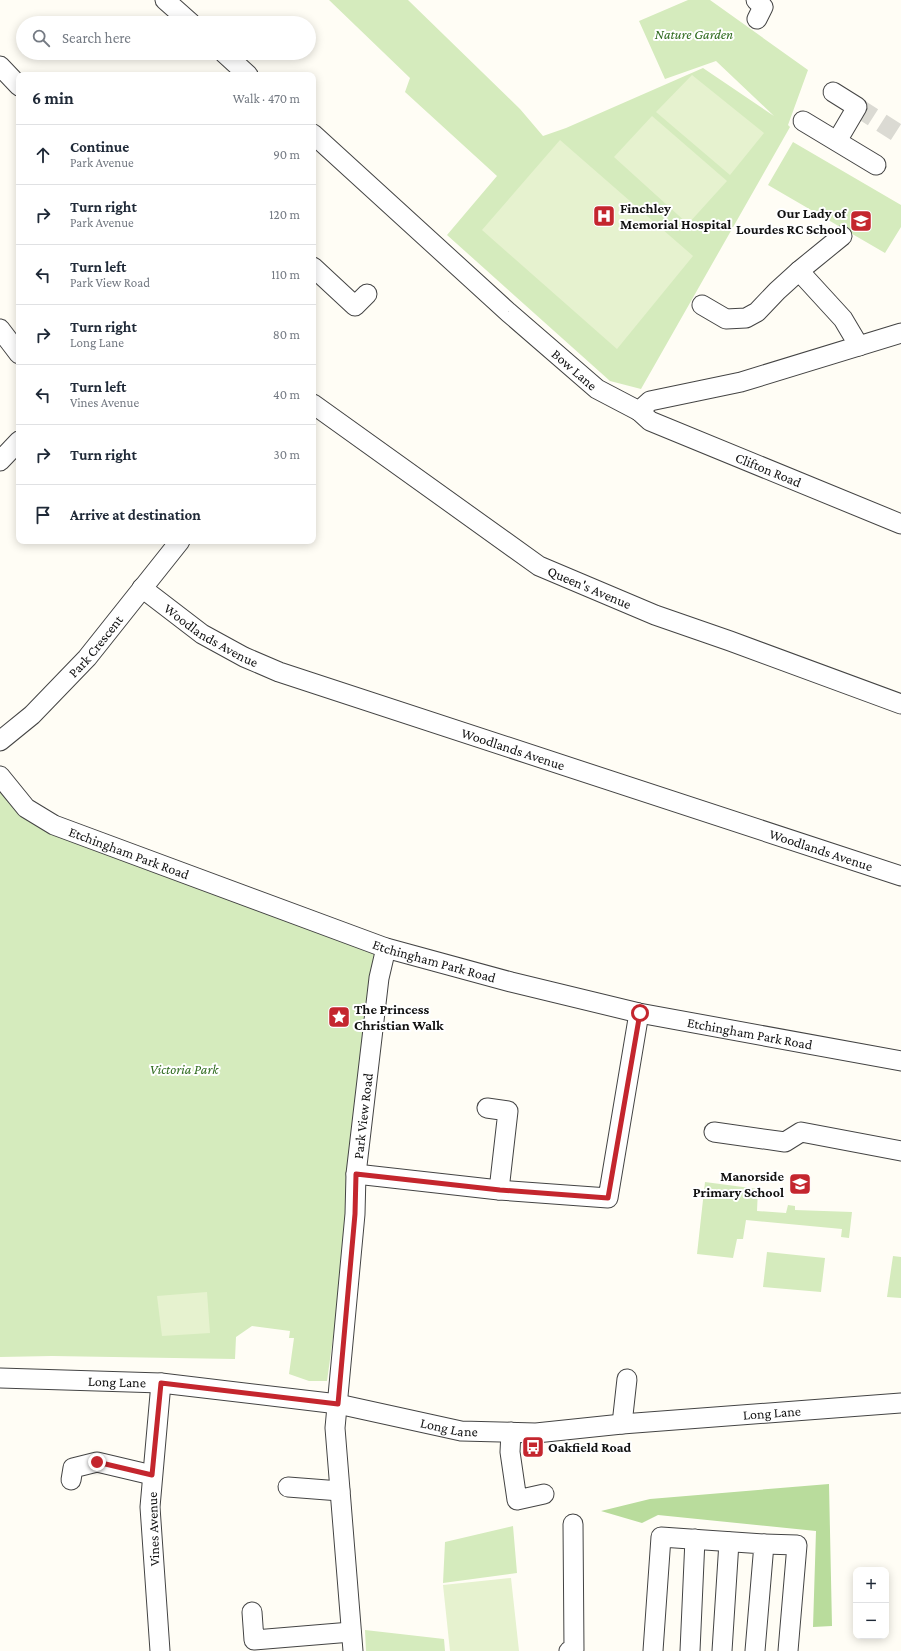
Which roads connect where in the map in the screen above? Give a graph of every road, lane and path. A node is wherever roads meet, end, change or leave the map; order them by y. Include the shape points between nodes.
1 (165, 0) edge
2 (756, 0) edge
3 (183, 16) edge
4 (757, 19) dead end
5 (232, 60) edge
6 (0, 66) edge
7 (245, 72) edge
8 (16, 83) edge
9 (832, 92) dead end
10 (804, 121) dead end
11 (316, 137) edge
12 (837, 141) junction
13 (876, 165) dead end
14 (842, 236) dead end
15 (316, 270) edge
16 (799, 271) junction
17 (367, 294) dead end
18 (702, 305) dead end
19 (0, 329) edge
20 (901, 333) edge
21 (859, 346) junction
22 (16, 350) edge
23 (316, 406) edge
24 (639, 411) junction
25 (16, 444) edge
26 (0, 461) edge
27 (901, 524) edge
28 (178, 544) edge
29 (142, 588) junction
30 (901, 704) edge
31 (0, 741) edge
32 (0, 776) edge
33 (901, 876) edge
34 (386, 948) junction
35 (640, 1013) junction
36 (901, 1061) edge
37 (487, 1108) dead end
38 (714, 1132) dead end
39 (901, 1151) edge
40 (356, 1174) junction
41 (500, 1190) junction
42 (0, 1378) edge
43 (627, 1379) dead end
44 (161, 1383) junction
45 (901, 1403) edge
46 (338, 1404) junction
47 (622, 1424) junction
48 (511, 1432) junction
49 (152, 1475) junction
50 (71, 1480) dead end
51 (288, 1487) dead end
52 (340, 1491) junction
53 (544, 1494) dead end
54 (573, 1524) dead end
55 (695, 1539) junction
56 (729, 1542) junction
57 (764, 1544) junction
58 (252, 1612) dead end
59 (351, 1632) junction
60 (160, 1651) edge
61 (353, 1651) edge
62 (569, 1651) edge
63 (653, 1651) edge
64 (690, 1651) edge
65 (722, 1651) edge
66 (755, 1651) edge
67 (788, 1651) edge

1 - 3 street
2 - 4 street via 763,7
5 - 7 street
6 - 8 street
9 - 12 street via 857,107
10 - 12 street
11 - 24 street, Bow Lane via 508,312 597,389
12 - 13 street
14 - 16 street
15 - 17 street via 355,306
16 - 18 street via 757,312 746,318 726,319
16 - 21 street via 843,319
19 - 22 street
20 - 21 street
21 - 24 street via 740,382 650,401
23 - 30 street, Queen's Avenue via 539,566 655,615
24 - 27 street, Clifton Road via 650,422
25 - 26 street
28 - 29 street, Park Crescent
29 - 31 street, Park Crescent via 87,658 32,715
29 - 33 street, Woodlands Avenue via 202,634 244,657 279,672
32 - 34 street, Etchingham Park Road via 26,808 54,824
34 - 35 street, Etchingham Park Road
34 - 40 street, Park View Road via 379,978
35 - 36 street, Etchingham Park Road
35 - 41 street via 608,1198
37 - 41 street via 508,1111
38 - 39 street via 785,1142 801,1132
40 - 41 street
40 - 46 street, Park View Road via 355,1214
42 - 44 street, Long Lane
43 - 47 street
44 - 46 street, Long Lane
44 - 49 street, Vines Avenue
45 - 47 street, Long Lane
46 - 48 street, Long Lane via 461,1431
46 - 52 street via 335,1428
47 - 48 street, Long Lane via 536,1433
48 - 53 street via 510,1452 517,1500
49 - 50 street via 97,1462 73,1468
49 - 60 street, Vines Avenue via 150,1507
51 - 52 street
52 - 59 street
54 - 62 street via 574,1649
55 - 56 street
55 - 63 street via 661,1537
55 - 64 street
56 - 57 street
56 - 65 street
57 - 66 street
57 - 67 street via 797,1545
58 - 59 street via 254,1640
59 - 61 street

